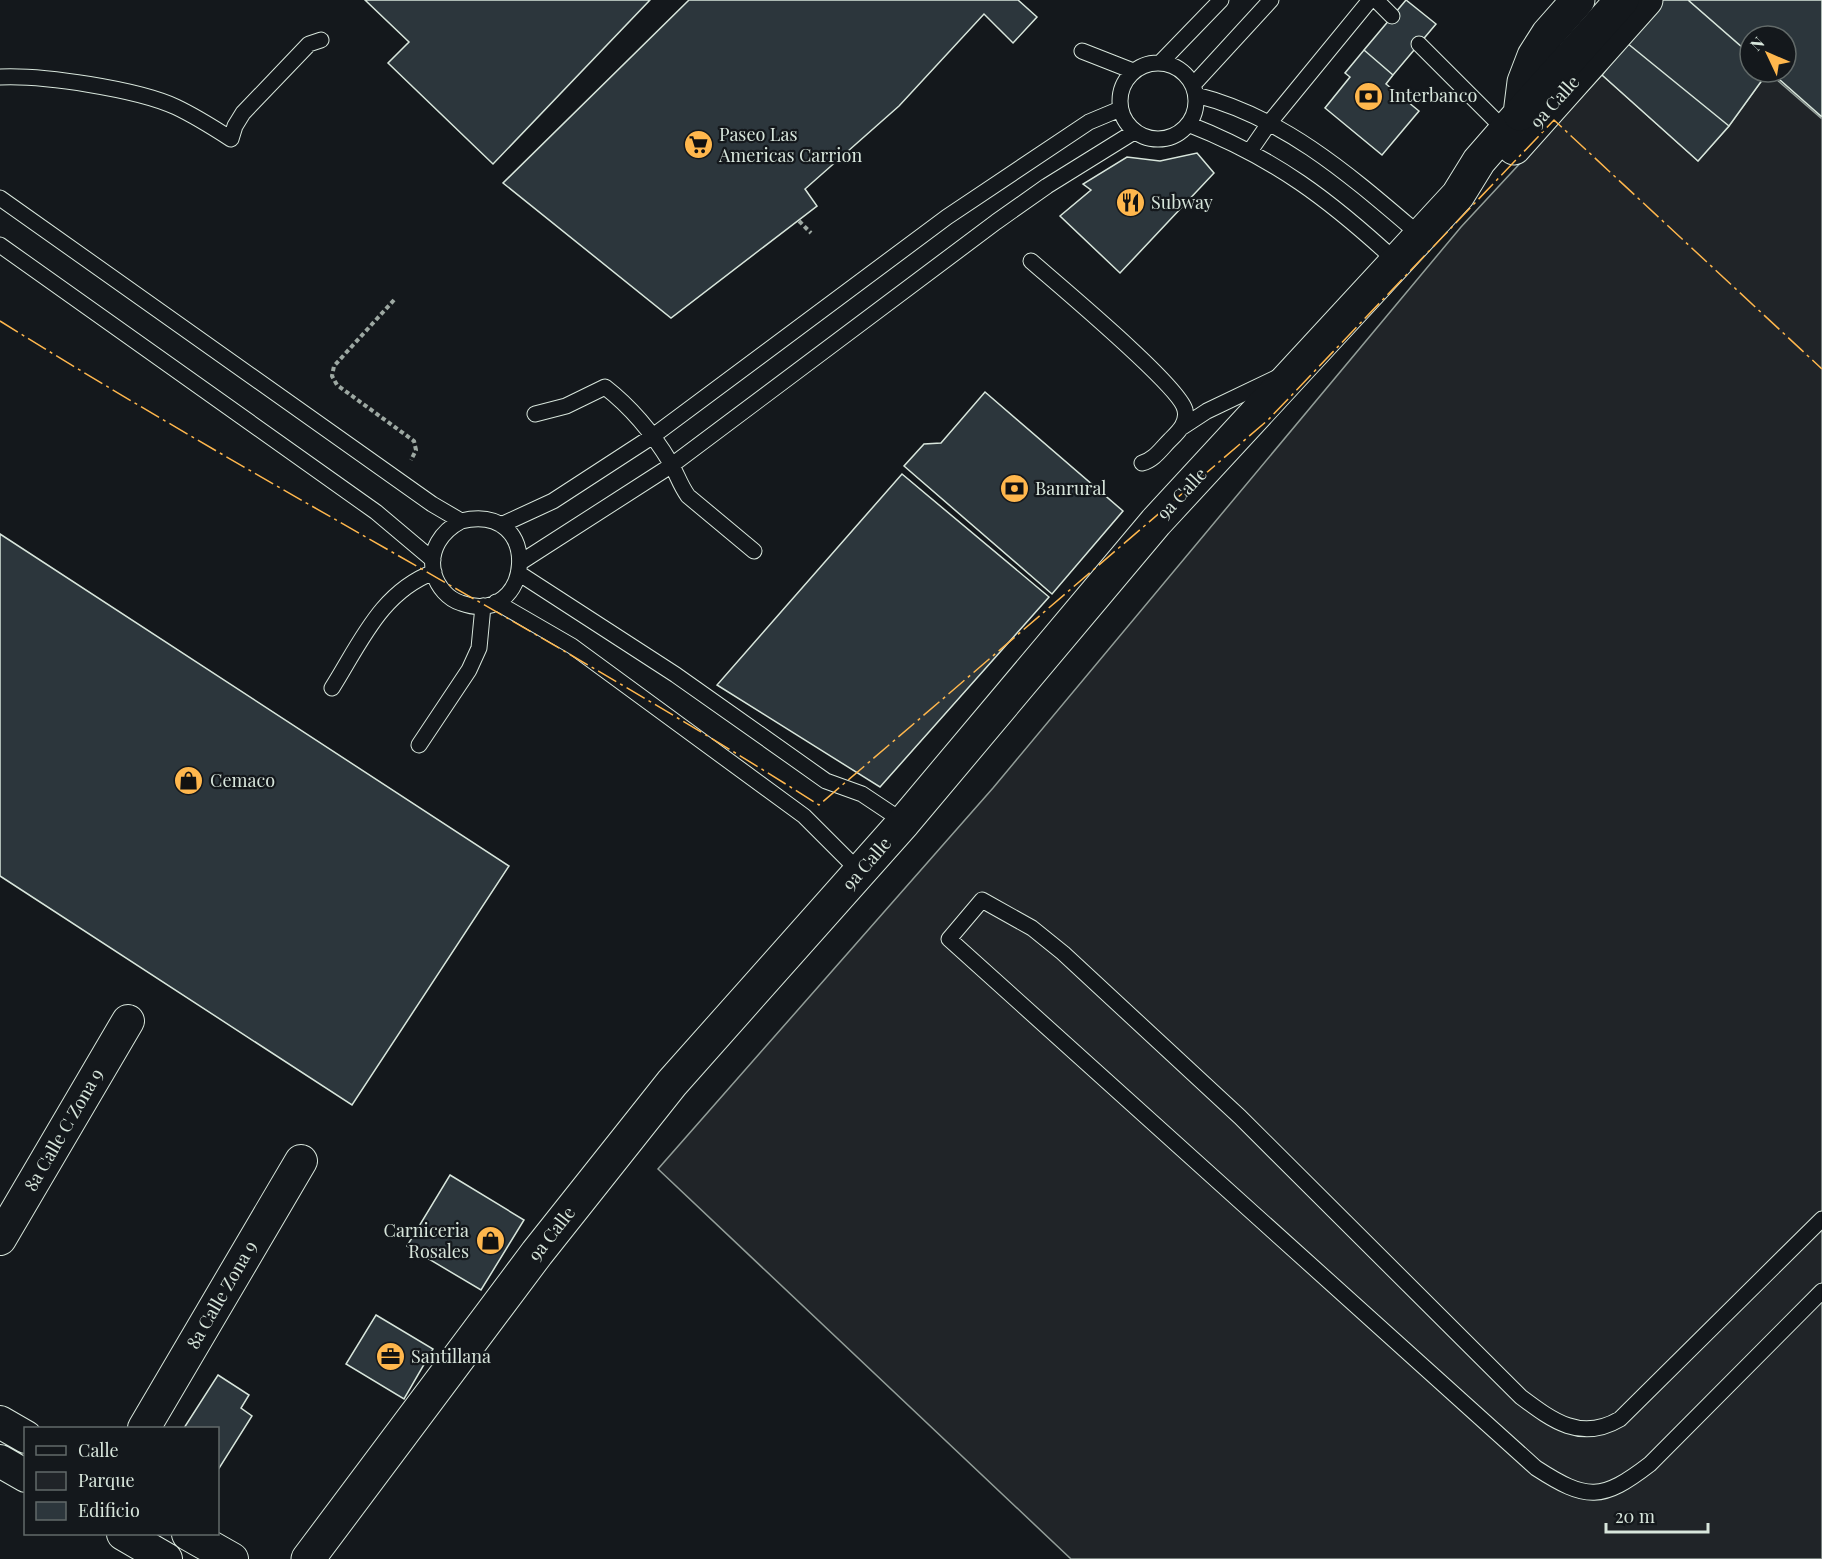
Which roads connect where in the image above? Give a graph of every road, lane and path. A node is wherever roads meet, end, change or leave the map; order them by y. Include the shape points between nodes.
1 (1221, 0) edge
2 (1271, 0) edge
3 (1370, 0) edge
4 (1376, 0) edge
5 (1578, 0) edge
6 (1622, 0) edge
7 (1646, 0) edge
8 (1392, 16) dead end
9 (321, 40) dead end
10 (1419, 44) dead end
11 (1082, 51) dead end
12 (1161, 62) junction
13 (1133, 71) junction
14 (0, 77) edge
15 (1195, 90) junction
16 (1120, 109) junction
17 (1270, 122) junction
18 (1513, 122) junction
19 (1188, 124) junction
20 (1134, 132) junction
21 (1250, 151) junction
22 (1458, 195) junction
23 (0, 198) edge
24 (799, 221) dead end
25 (811, 233) dead end
26 (1421, 236) junction
27 (0, 245) edge
28 (1031, 261) dead end
29 (1398, 263) junction
30 (394, 300) dead end
31 (1302, 366) junction
32 (535, 414) dead end
33 (1182, 428) junction
34 (653, 436) junction
35 (416, 445) dead end
36 (1142, 463) dead end
37 (672, 465) junction
38 (461, 521) junction
39 (501, 525) junction
40 (754, 551) dead end
41 (433, 566) junction
42 (521, 568) junction
43 (489, 604) junction
44 (332, 688) dead end
45 (419, 745) dead end
46 (904, 822) junction
47 (860, 872) junction
48 (128, 1021) dead end
49 (301, 1161) dead end
50 (1822, 1219) edge
51 (0, 1239) edge
52 (1822, 1291) edge
53 (0, 1422) edge
54 (145, 1427) edge
55 (24, 1436) edge
56 (0, 1461) edge
57 (24, 1475) edge
58 (128, 1535) edge
59 (191, 1535) edge
60 (167, 1552) edge
61 (232, 1559) edge
62 (308, 1559) edge

1 - 12 lane
2 - 15 lane
3 - 17 lane
4 - 8 lane
5 - 18 street, 9a Calle via 1534,56
6 - 18 street
7 - 22 street, 9a Calle via 1486,179
9 - 14 lane via 309,44 256,99 235,126 231,139 175,106 141,96 91,86
10 - 18 lane
11 - 13 lane
12 - 13 lane
12 - 15 lane via 1185,74
13 - 16 lane via 1121,88
15 - 17 lane
15 - 19 lane via 1195,110
16 - 20 lane
16 - 34 lane via 1089,122 947,217
17 - 21 lane
17 - 26 lane via 1333,163
18 - 22 street, 9a Calle via 1479,161
19 - 20 lane via 1180,133 1157,140
19 - 21 lane
20 - 37 lane via 996,222
21 - 29 lane via 1284,170 1352,220
22 - 26 street, 9a Calle
23 - 38 lane via 397,481
24 - 25 path
26 - 29 street, 9a Calle
27 - 41 lane via 375,512
28 - 33 lane via 1173,389 1185,406
29 - 31 street, 9a Calle
30 - 35 path via 334,366 332,376 337,385
31 - 33 lane via 1228,400
31 - 46 street, 9a Calle via 1156,522
32 - 34 lane via 566,406 605,387 632,408
33 - 36 lane via 1153,458
34 - 37 lane
34 - 39 lane via 553,501
37 - 40 lane via 688,496
37 - 42 lane
38 - 39 lane via 475,518
38 - 41 lane via 441,536
39 - 42 lane via 515,542
41 - 43 lane via 446,595 469,606
41 - 44 lane via 394,594
42 - 43 lane via 514,586
42 - 46 lane via 826,780 862,794
43 - 45 lane via 479,648 469,670
43 - 47 lane via 572,646 804,816
46 - 47 street, 9a Calle
47 - 62 street, 9a Calle via 680,1074 600,1172
48 - 51 street, 8a Calle C Zona 9
49 - 54 street, 8a Calle Zona 9
50 - 52 lane via 1620,1419 1604,1429 1565,1425 1521,1397 1240,1117 1032,928 982,900 949,939 1536,1468 1558,1483 1597,1494 1632,1478
53 - 55 street
56 - 57 street
58 - 60 street
59 - 61 street

